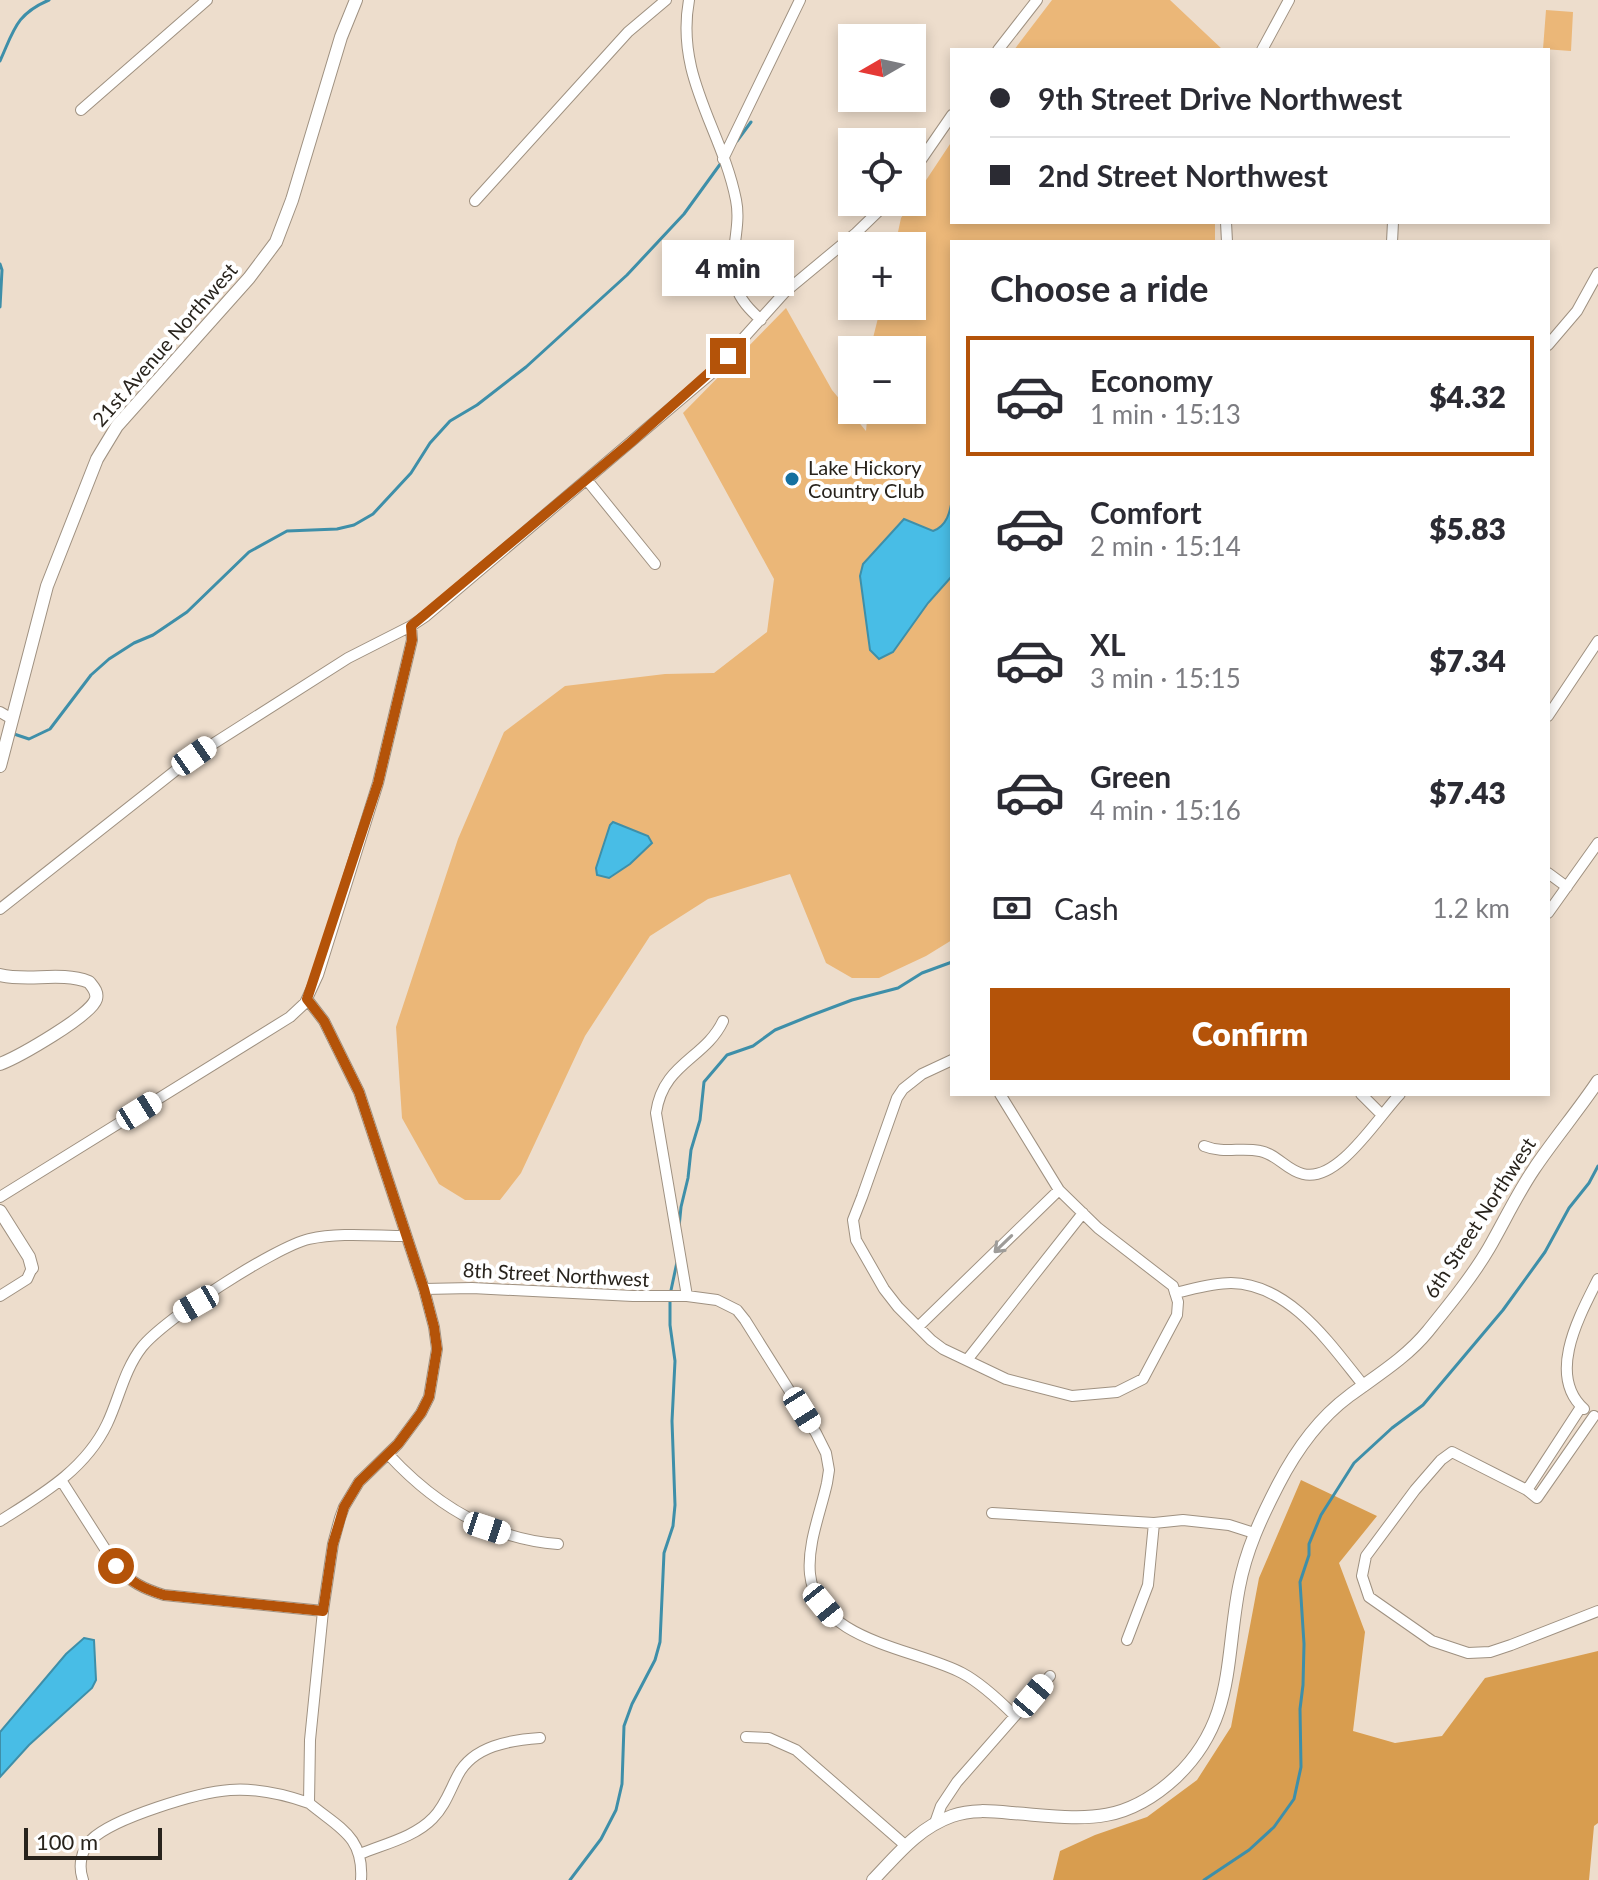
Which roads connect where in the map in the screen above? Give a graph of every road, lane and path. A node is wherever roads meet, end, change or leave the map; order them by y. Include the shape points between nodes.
1 (207, 0) edge
2 (356, 0) edge
3 (666, 0) edge
4 (689, 0) edge
5 (800, 0) edge
6 (1037, 0) edge
7 (1289, 0) edge
8 (1000, 48) edge
9 (1263, 48) edge
10 (81, 110) dead end
11 (950, 118) edge
12 (926, 153) edge
13 (723, 159) junction
14 (475, 201) dead end
15 (872, 216) edge
16 (1598, 273) edge
17 (761, 320) junction
18 (1550, 343) edge
19 (587, 480) junction
20 (655, 564) dead end
21 (411, 626) junction
22 (1598, 641) edge
23 (0, 712) edge
24 (1550, 713) edge
25 (12, 719) junction
26 (0, 766) edge
27 (1598, 843) edge
28 (1550, 874) edge
29 (1567, 887) junction
30 (0, 909) edge
31 (1550, 910) edge
32 (0, 975) edge
33 (307, 999) junction
34 (723, 1021) dead end
35 (950, 1061) edge
36 (0, 1064) edge
37 (1598, 1081) edge
38 (1001, 1096) edge
39 (1363, 1096) edge
40 (1398, 1096) edge
41 (1381, 1114) junction
42 (1204, 1146) dead end
43 (1059, 1190) junction
44 (0, 1197) edge
45 (0, 1211) edge
46 (1083, 1213) junction
47 (406, 1236) junction
48 (32, 1268) joint
49 (1598, 1279) edge
50 (424, 1289) junction
51 (1175, 1293) junction
52 (0, 1296) edge
53 (687, 1296) junction
54 (918, 1327) junction
55 (967, 1360) junction
56 (1364, 1386) junction
57 (1581, 1407) junction
58 (1596, 1416) edge
59 (388, 1454) junction
60 (61, 1480) junction
61 (1527, 1490) junction
62 (992, 1513) dead end
63 (0, 1521) edge
64 (1154, 1523) junction
65 (1254, 1533) junction
66 (558, 1544) dead end
67 (323, 1611) junction
68 (1598, 1611) edge
69 (1127, 1640) dead end
70 (1050, 1676) dead end
71 (1015, 1716) junction
72 (746, 1737) dead end
73 (540, 1738) dead end
74 (309, 1803) junction
75 (935, 1823) junction
76 (905, 1845) junction
77 (360, 1854) junction
78 (83, 1880) edge
79 (361, 1880) edge
80 (873, 1880) edge

1 - 10 street
2 - 25 street, 21st Avenue Northwest via 276,242 125,416 97,459 47,586
3 - 14 street via 628,32
4 - 13 street via 687,54
5 - 13 street
6 - 8 street
7 - 9 street
11 - 12 street
13 - 17 street via 738,214 735,285
15 - 17 street via 785,292
16 - 18 street via 1577,311
17 - 19 street via 713,372
19 - 20 street
19 - 21 street
21 - 30 street via 348,658 211,745
21 - 33 street via 378,783
22 - 24 street
23 - 25 street
25 - 26 street, 21st Avenue Northwest
27 - 29 street
28 - 29 street
29 - 31 street
32 - 36 street via 89,982 96,1001 76,1020
33 - 44 street via 290,1017
33 - 47 street via 324,1021 359,1092
34 - 53 street via 676,1070 660,1093 656,1113
35 - 54 street via 912,1080 897,1098 853,1220 856,1240 884,1289
37 - 56 street, 6th Street Northwest via 1427,1333
38 - 43 street
39 - 41 street
40 - 41 street
41 - 42 street via 1346,1156 1323,1173 1303,1174 1259,1150
43 - 46 street
43 -> 54 street
45 - 48 street
46 - 51 street
46 - 55 street
47 - 50 street
47 - 60 street via 301,1241 168,1321 133,1361 99,1439
48 - 52 street via 27,1279
49 - 57 street via 1575,1328 1568,1358 1571,1389
50 - 53 street, 8th Street Northwest
50 - 59 street via 436,1340 429,1397 409,1432
51 - 55 street via 1177,1315 1143,1379 1117,1392 1072,1396 1006,1379
51 - 56 street via 1231,1283 1262,1288 1320,1331
53 - 71 street, 8th Street Northwest via 717,1300 737,1310 822,1444 829,1470 810,1564 811,1582 823,1605 845,1628 963,1674
54 - 55 street via 943,1349
56 - 65 street, 6th Street Northwest via 1308,1436
57 - 58 street
57 - 61 street
58 - 61 street via 1541,1495 1537,1498
59 - 66 street via 429,1494 471,1521 520,1539
59 - 67 street via 359,1482 344,1507
60 - 63 street
60 - 67 street via 116,1566 140,1587 164,1595
61 - 68 street via 1452,1452 1415,1490 1366,1556 1362,1576 1369,1597 1432,1641 1468,1653 1500,1649
62 - 64 street
64 - 65 street via 1216,1523
64 - 69 street via 1148,1585
65 - 75 street, 6th Street Northwest via 1239,1585 1220,1710 1203,1745 1174,1778 1140,1803 1108,1816 978,1811
67 - 74 street
70 - 71 street
71 - 75 street via 957,1782
72 - 76 street via 769,1738 796,1750
73 - 77 street via 518,1739 478,1753 425,1825
74 - 77 street via 344,1830
74 - 78 street via 240,1790 182,1799 98,1834 82,1856
75 - 76 street, 6th Street Northwest
76 - 80 street, 6th Street Northwest
77 - 79 street

